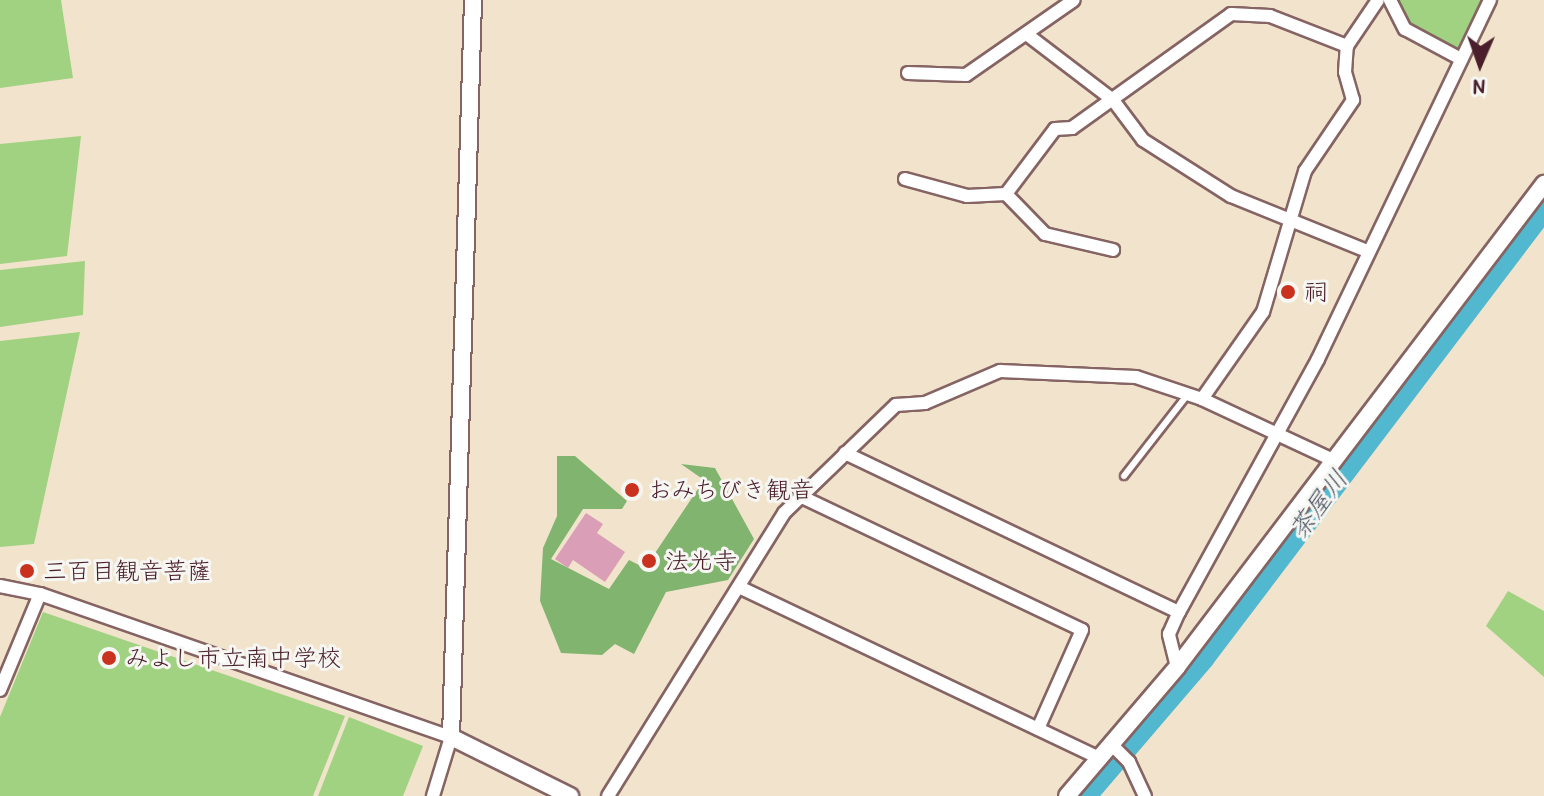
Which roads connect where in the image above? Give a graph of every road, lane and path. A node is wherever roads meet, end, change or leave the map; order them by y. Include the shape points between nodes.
1 (473, 0) edge
2 (1074, 0) edge
3 (1378, 0) edge
4 (1390, 0) edge
5 (1490, 0) edge
6 (1029, 36) junction
7 (1347, 46) junction
8 (1461, 59) junction
9 (908, 73) dead end
10 (1113, 100) junction
11 (905, 179) dead end
12 (1544, 184) edge
13 (1006, 194) junction
14 (1290, 223) junction
15 (1113, 250) dead end
16 (1367, 251) junction
17 (1188, 394) junction
18 (1202, 399) junction
19 (1278, 433) junction
20 (845, 453) junction
21 (1333, 460) junction
22 (1124, 476) dead end
23 (800, 496) junction
24 (0, 586) edge
25 (739, 587) junction
26 (40, 594) junction
27 (1179, 612) junction
28 (1177, 667) junction
29 (0, 690) edge
30 (1038, 729) junction
31 (451, 737) junction
32 (1114, 753) junction
33 (433, 796) edge
34 (570, 796) edge
35 (608, 796) edge
36 (1067, 796) edge
37 (1145, 796) edge

1 - 31 street
2 - 6 street
3 - 7 street
4 - 8 street via 1405,29
5 - 8 street
6 - 9 street via 966,75
6 - 10 street
7 - 10 street via 1270,16 1231,14
7 - 14 street via 1345,72 1353,100 1305,171
8 - 16 street
10 - 13 street via 1072,128 1055,129
10 - 14 street via 1143,140 1231,196
11 - 13 street via 967,196
12 - 21 street
13 - 15 street via 1045,234
14 - 16 street
14 - 18 street via 1263,312
16 - 19 street
17 - 18 street
17 - 20 street via 1136,377 1000,371 925,403 896,405
17 - 22 lane
18 - 19 street
19 - 21 street
19 - 27 street
20 - 23 street
20 - 27 street
21 - 28 street
23 - 25 street
23 - 30 street via 1082,630
24 - 26 street
25 - 30 street
25 - 35 street
26 - 29 street
26 - 31 street
27 - 28 street via 1169,634
28 - 32 street
30 - 32 street
31 - 33 street
31 - 34 street
32 - 36 street
32 - 37 street

